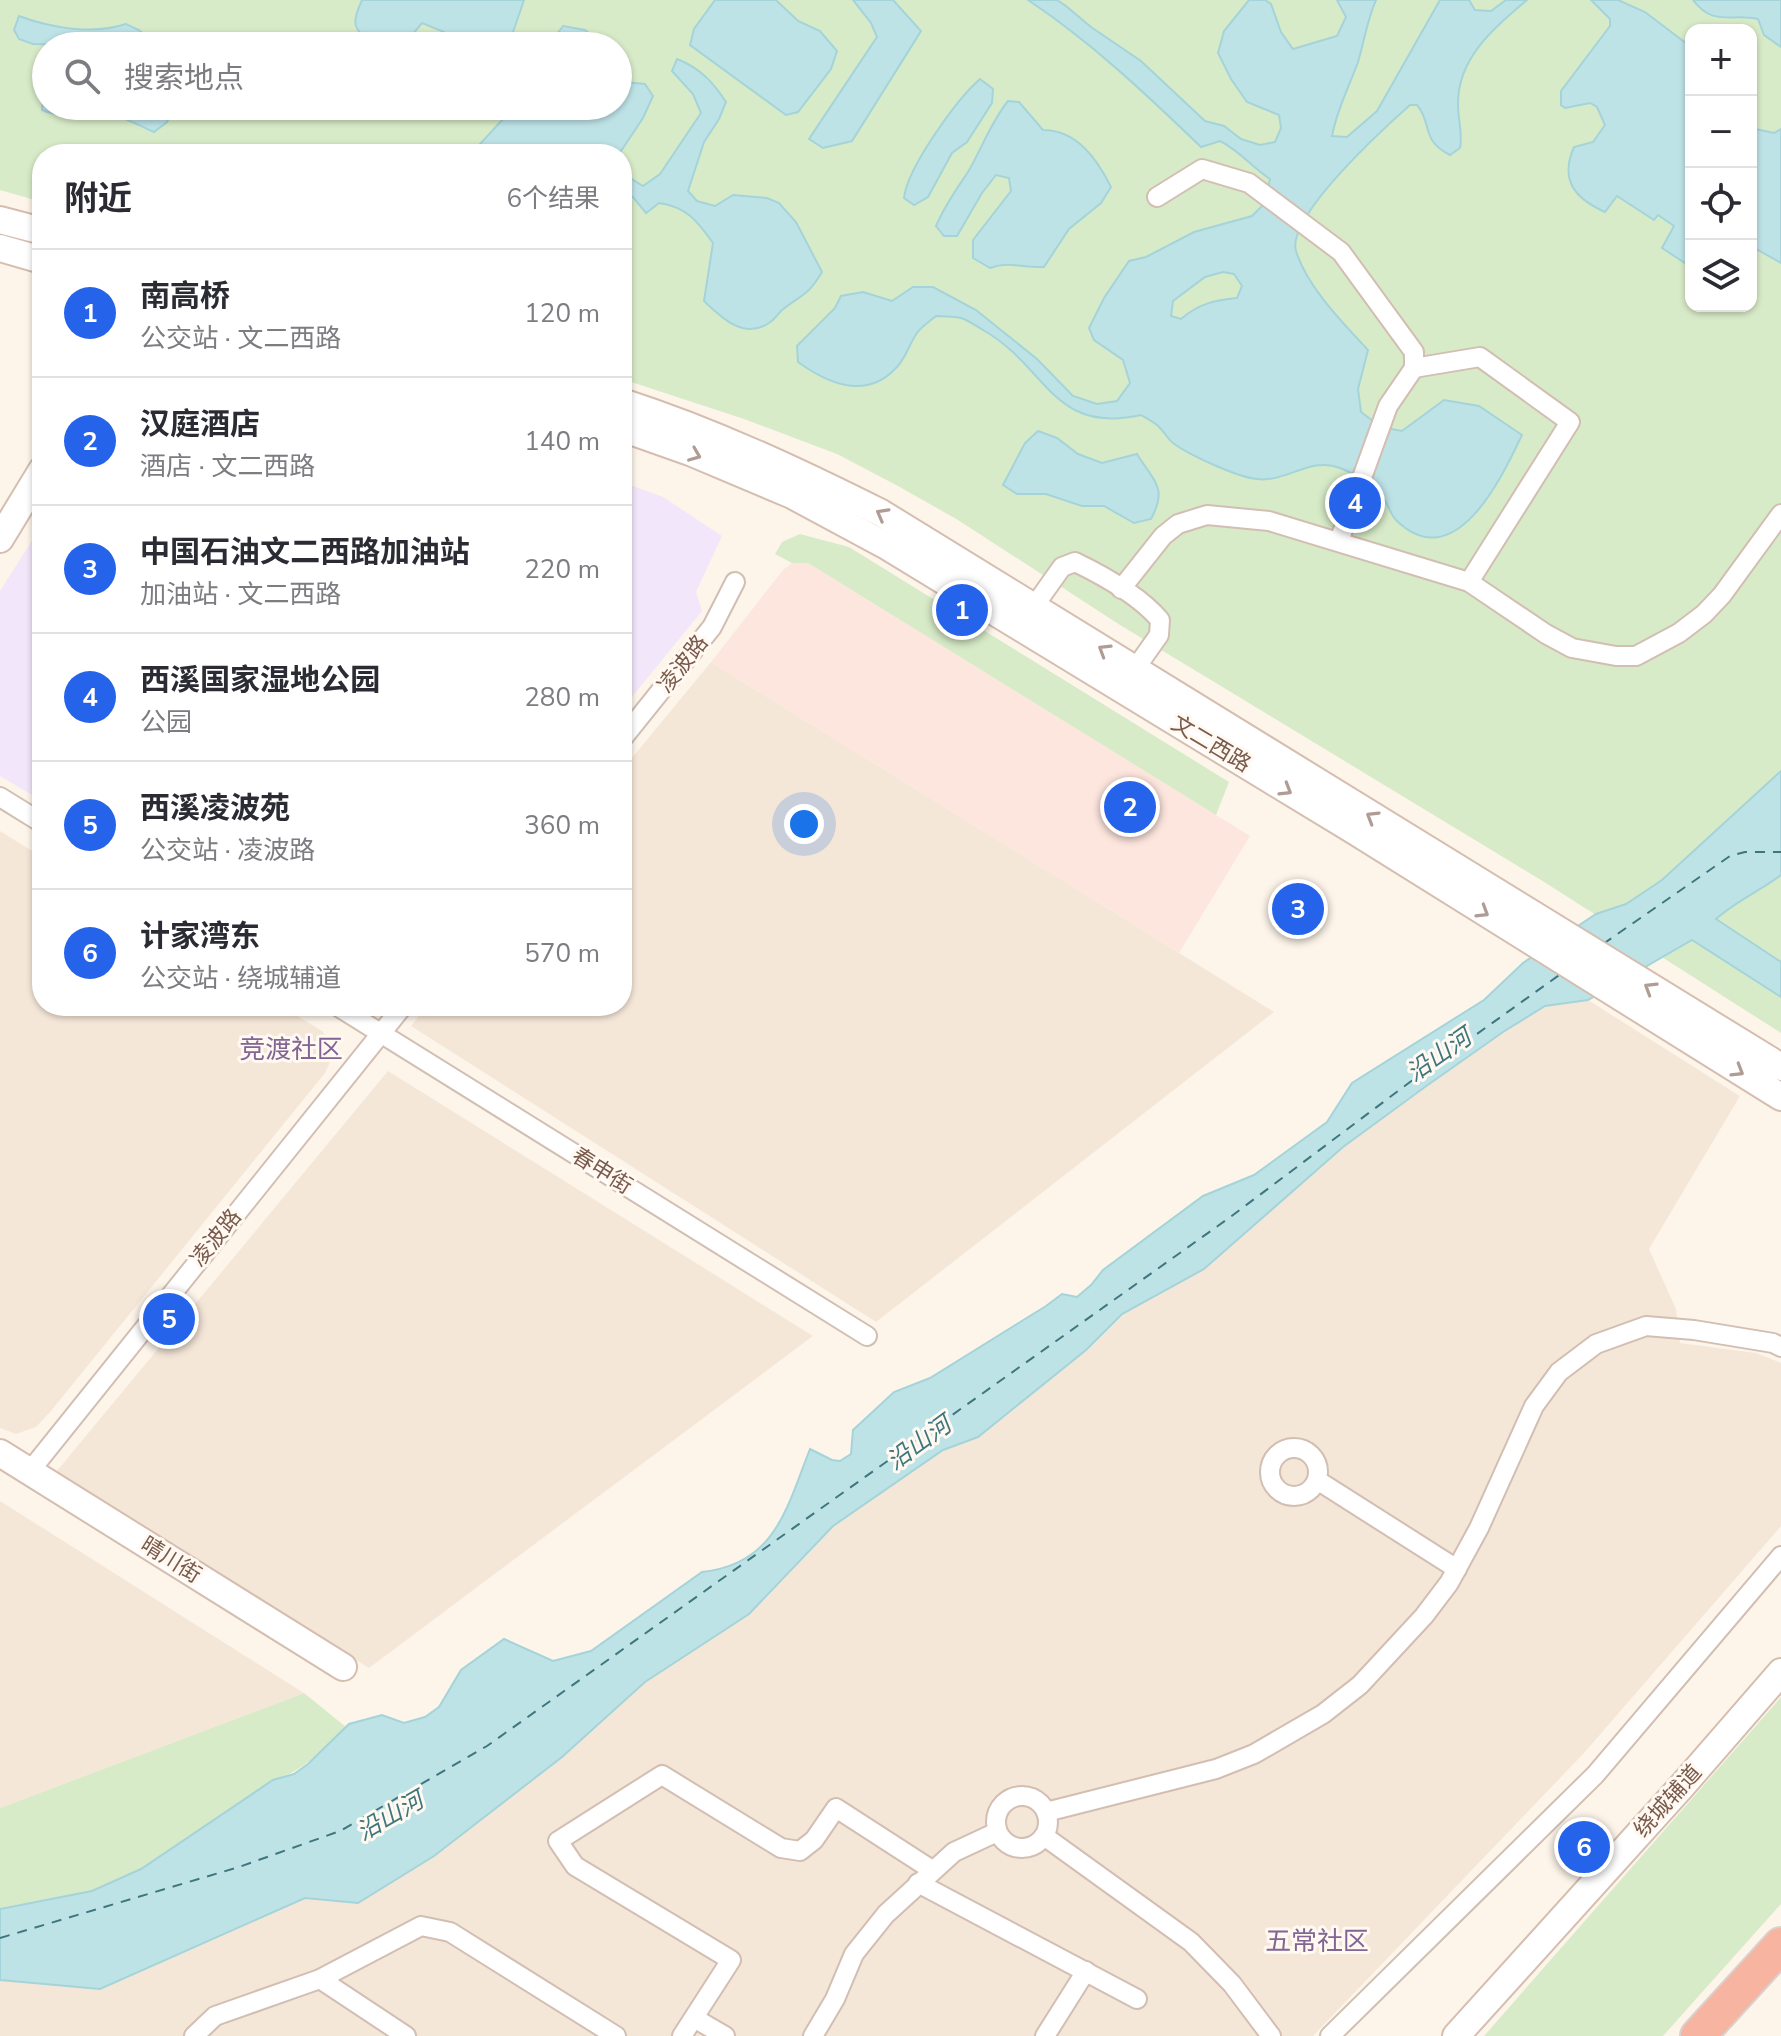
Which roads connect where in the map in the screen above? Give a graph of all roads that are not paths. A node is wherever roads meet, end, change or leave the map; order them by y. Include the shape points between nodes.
1 (1157, 197) dead end
2 (0, 220) edge
3 (32, 228) edge
4 (0, 248) edge
5 (32, 257) edge
6 (1414, 368) junction
7 (632, 406) edge
8 (632, 432) edge
9 (32, 486) edge
10 (1781, 514) edge
11 (0, 539) edge
12 (1339, 541) junction
13 (735, 582) dead end
14 (1469, 582) junction
15 (1121, 589) junction
16 (1035, 605) junction
17 (1135, 669) junction
18 (632, 727) edge
19 (0, 797) edge
20 (32, 817) edge
21 (1428, 864) junction
22 (353, 1016) edge
23 (394, 1016) edge
24 (380, 1033) junction
25 (1781, 1067) edge
26 (1781, 1097) edge
27 (867, 1336) dead end
28 (1781, 1347) edge
29 (0, 1453) edge
30 (30, 1471) junction
31 (1317, 1480) dead end
32 (1781, 1556) edge
33 (1457, 1569) junction
34 (343, 1667) dead end
35 (1781, 1672) edge
36 (1046, 1812) junction
37 (997, 1832) junction
38 (1044, 1836) junction
39 (925, 1876) junction
40 (1781, 1945) edge
41 (1086, 1971) junction
42 (320, 1979) junction
43 (1781, 1980) edge
44 (1137, 1999) dead end
45 (694, 2018) junction
46 (194, 2036) edge
47 (406, 2036) edge
48 (616, 2036) edge
49 (682, 2036) edge
50 (725, 2036) edge
51 (813, 2036) edge
52 (1045, 2036) edge
53 (1271, 2036) edge
54 (1330, 2036) edge
55 (1456, 2036) edge
56 (1698, 2036) edge
57 (1728, 2036) edge

1 - 6 street via 1202,169 1249,183 1341,252 1414,352
2 - 3 main road
4 - 5 main road
6 - 12 street via 1388,406
6 - 14 street via 1480,357 1570,422
16 -> 7 main road, 文二西路 via 881,513 802,473
8 -> 21 main road, 文二西路 via 792,495 885,545
9 - 11 main road
10 - 14 street via 1704,614 1636,656 1572,648
12 - 14 street
12 - 15 street via 1269,521 1191,518 1163,536
13 - 18 street, 凌波路 via 712,627
15 - 16 street via 1075,562 1062,567
15 - 17 street via 1160,620 1159,635
17 -> 16 main road, 文二西路
21 -> 17 main road, 文二西路
19 - 20 street
25 -> 21 main road, 文二西路
21 -> 26 main road, 文二西路
22 - 24 street, 春申街
23 - 24 street, 凌波路
24 - 27 street, 春申街
24 - 30 street, 凌波路
28 - 33 street via 1646,1326 1596,1344 1559,1372 1534,1406
29 - 30 main road, 晴川街
30 - 34 main road, 晴川街
31 - 33 street
32 - 54 street via 1595,1775
33 - 36 street via 1408,1634 1360,1685 1323,1714 1254,1754 1216,1769
35 - 55 main road, 绕城辅道
36 - 37 street via 1036,1799 1011,1798 999,1809
36 - 38 street
37 - 38 street via 1016,1848 1031,1847
37 - 39 street via 954,1852
38 - 53 street via 1191,1942 1232,1984
39 - 41 street
39 - 45 street via 836,1808 800,1851 781,1848 662,1775 558,1841 575,1866 731,1960
39 - 51 street via 854,1954
40 - 56 highway
41 - 44 street
41 - 52 street
42 - 46 street via 215,2016
42 - 47 street
42 - 48 street via 421,1926 433,1926
43 - 57 highway
45 - 49 street
45 - 50 street

